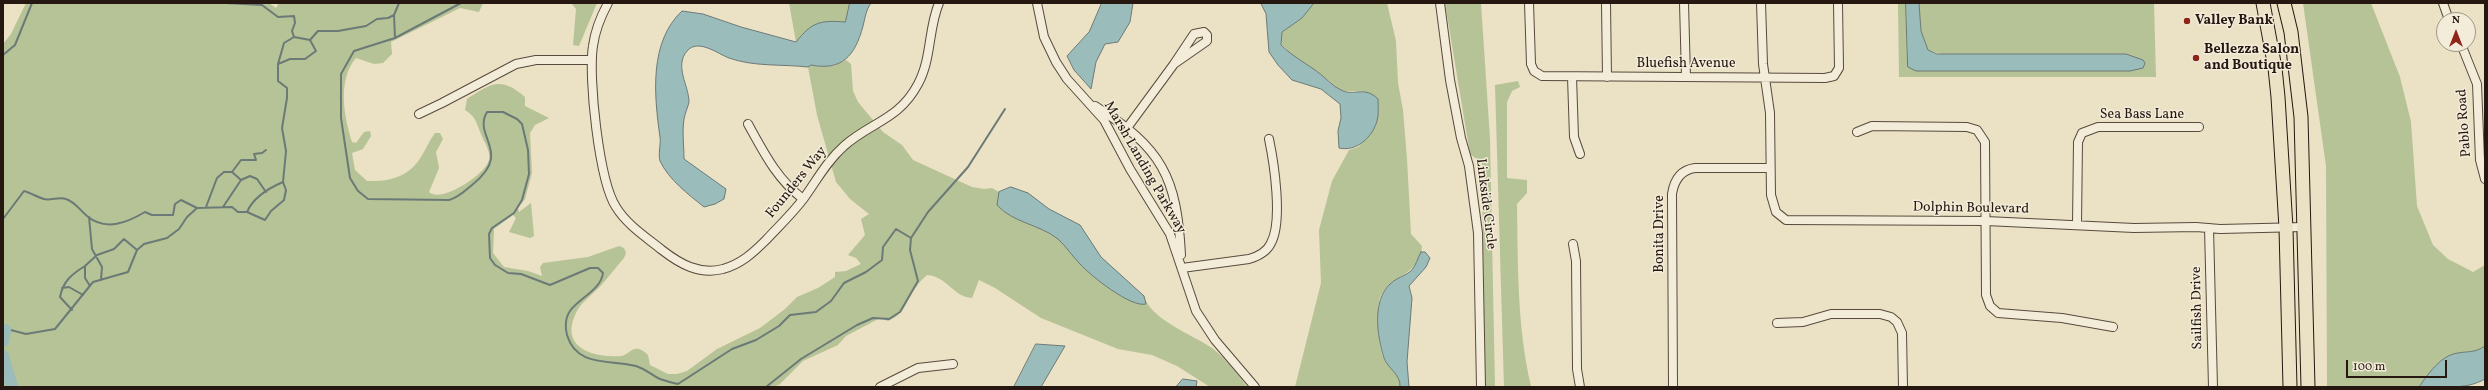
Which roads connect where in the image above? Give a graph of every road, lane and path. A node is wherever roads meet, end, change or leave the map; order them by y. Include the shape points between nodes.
1 (608, 3) edge
2 (939, 3) edge
3 (1037, 3) edge
4 (1440, 3) edge
5 (1529, 3) edge
6 (1606, 3) edge
7 (1684, 3) edge
8 (1761, 3) edge
9 (1838, 3) edge
10 (2263, 3) edge
11 (2284, 3) edge
12 (2464, 52) edge
13 (591, 60) junction
14 (1174, 64) dead end
15 (1572, 77) junction
16 (1608, 77) junction
17 (1686, 77) junction
18 (1765, 77) junction
19 (1091, 103) junction
20 (418, 114) dead end
21 (748, 124) dead end
22 (2199, 127) dead end
23 (1127, 128) junction
24 (1857, 132) dead end
25 (1269, 139) dead end
26 (1580, 154) dead end
27 (1770, 168) junction
28 (2485, 179) edge
29 (803, 199) junction
30 (1986, 221) junction
31 (2077, 224) junction
32 (2304, 227) junction
33 (2209, 228) junction
34 (2286, 228) junction
35 (1573, 244) dead end
36 (1182, 268) junction
37 (1777, 323) dead end
38 (2113, 327) dead end
39 (953, 364) dead end
40 (880, 387) edge
41 (1255, 387) edge
42 (1481, 387) edge
43 (1580, 387) edge
44 (1673, 387) edge
45 (1903, 387) edge
46 (2213, 387) edge
47 (2290, 387) edge
48 (2308, 387) edge

1 - 13 street, Founders Way via 595,34
2 - 29 street, Founders Way via 933,20 928,60 911,95 893,115 855,137 836,154
3 - 19 street, Marsh Landing Parkway via 1039,20 1051,53 1067,79
4 - 42 street, Linkside Circle via 1450,80 1469,166 1478,233
5 - 15 street, Bluefish Avenue via 1531,64 1537,74 1547,77
6 - 16 street
7 - 17 street
8 - 18 street, Dolphin Boulevard
9 - 18 street, Bluefish Avenue via 1839,68 1834,76
10 - 34 main road via 2276,75
11 - 32 main road via 2291,32 2301,117
12 - 28 street, Pablo Road via 2477,84 2480,160
13 - 20 street via 536,60 516,64
13 - 29 street, Founders Way via 603,172 610,196 620,214 630,224 675,260 703,270 732,266 752,253
14 - 23 street
15 - 16 street, Bluefish Avenue
15 - 26 street via 1574,137
16 - 17 street, Bluefish Avenue
17 - 18 street, Bluefish Avenue
18 - 27 street, Dolphin Boulevard via 1770,113
19 - 23 street, Marsh Landing Parkway
19 - 36 street, Marsh Landing Parkway via 1104,120 1134,175 1162,218
21 - 29 street via 773,169 783,182
22 - 31 street, Sea Bass Lane via 2098,127 2082,133 2078,142
23 - 36 street, Marsh Landing Parkway via 1156,157 1170,183 1178,211
24 - 30 street via 1872,126 1967,127 1977,130 1985,142
25 - 36 street via 1276,177 1275,228 1268,249 1250,259
27 - 30 street, Dolphin Boulevard via 1774,208 1782,218 1793,222
27 - 44 street, Bonita Drive via 1695,168 1684,172 1676,180 1672,194
30 - 31 street, Dolphin Boulevard
30 - 38 street via 1986,295 1993,310 2002,314 2062,318
31 - 33 street, Dolphin Boulevard via 2134,228
32 - 34 street, Dolphin Boulevard
32 - 48 main road
33 - 34 street, Dolphin Boulevard
33 - 46 street, Sailfish Drive
34 - 47 main road
35 - 43 street via 1576,261 1577,369
36 - 41 street, Marsh Landing Parkway via 1189,295 1204,325
37 - 45 street via 1803,322 1832,314 1880,314 1891,317 1897,322 1902,333
39 - 40 street via 918,368

